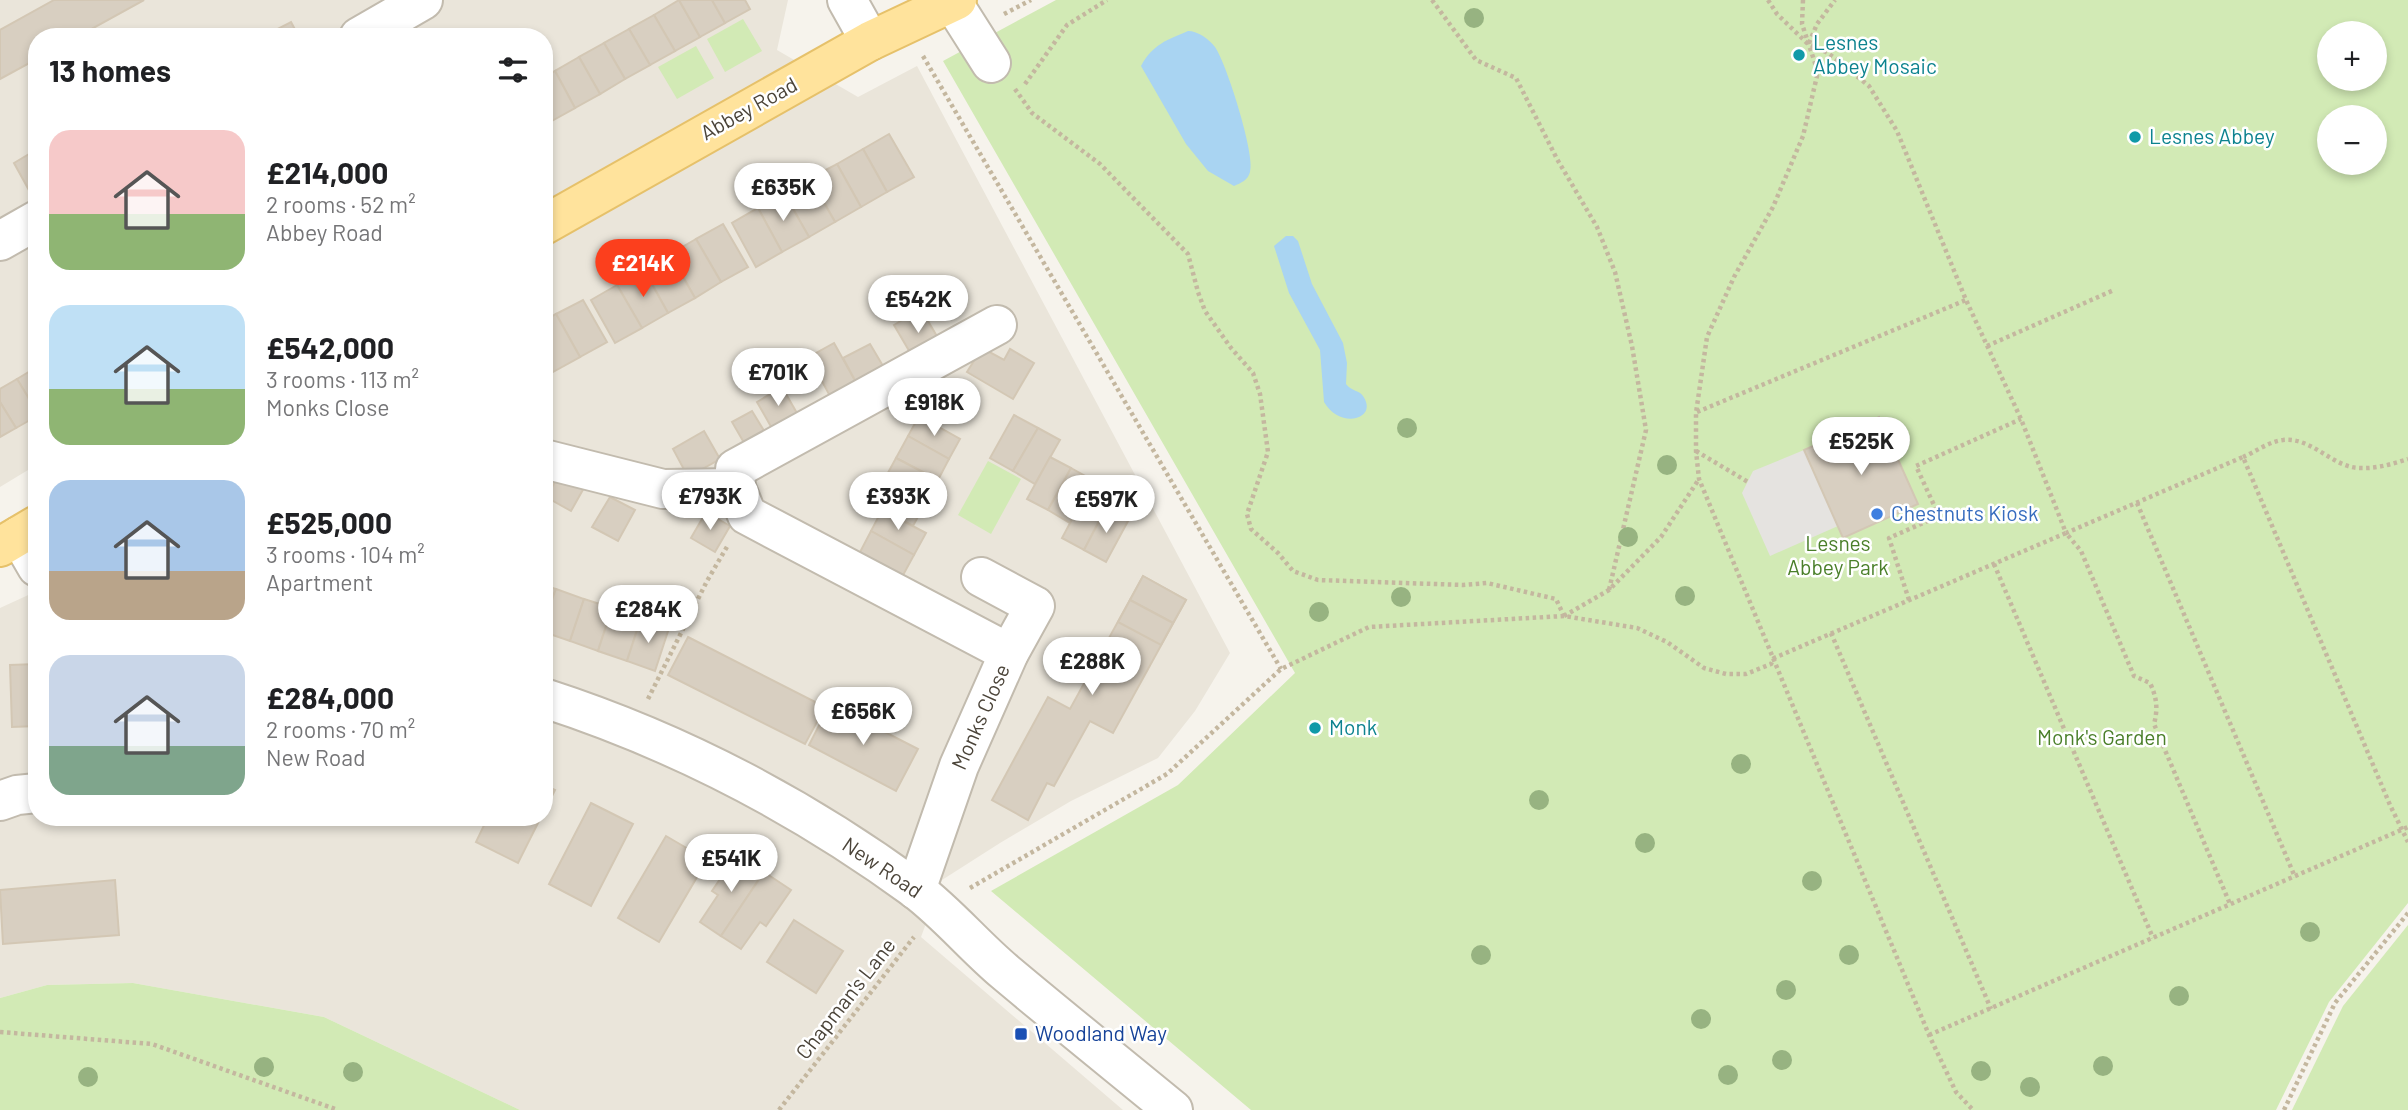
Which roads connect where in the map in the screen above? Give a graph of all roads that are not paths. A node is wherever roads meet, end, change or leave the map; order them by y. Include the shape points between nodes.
1 (423, 0) edge
2 (847, 0) edge
3 (955, 1) edge
4 (375, 28) edge
5 (870, 41) junction
6 (988, 57) road end
7 (553, 220) edge
8 (28, 225) edge
9 (0, 241) edge
10 (997, 325) dead end
11 (553, 461) edge
12 (742, 501) junction
13 (981, 578) dead end
14 (1009, 653) junction
15 (553, 701) edge
16 (28, 793) edge
17 (0, 801) edge
18 (926, 899) junction
19 (1174, 1110) edge

1 - 4 street
2 - 5 street
3 - 5 main road, Abbey Road
3 - 6 street
5 - 7 main road, Abbey Road
8 - 9 street
10 - 12 street via 735,469
11 - 12 street via 663,489
12 - 14 street
13 - 14 street, Monks Close via 1035,606
14 - 18 street, Monks Close via 958,766
15 - 18 street, New Road via 718,768 809,820
16 - 17 street
18 - 19 street, New Road via 1003,970

